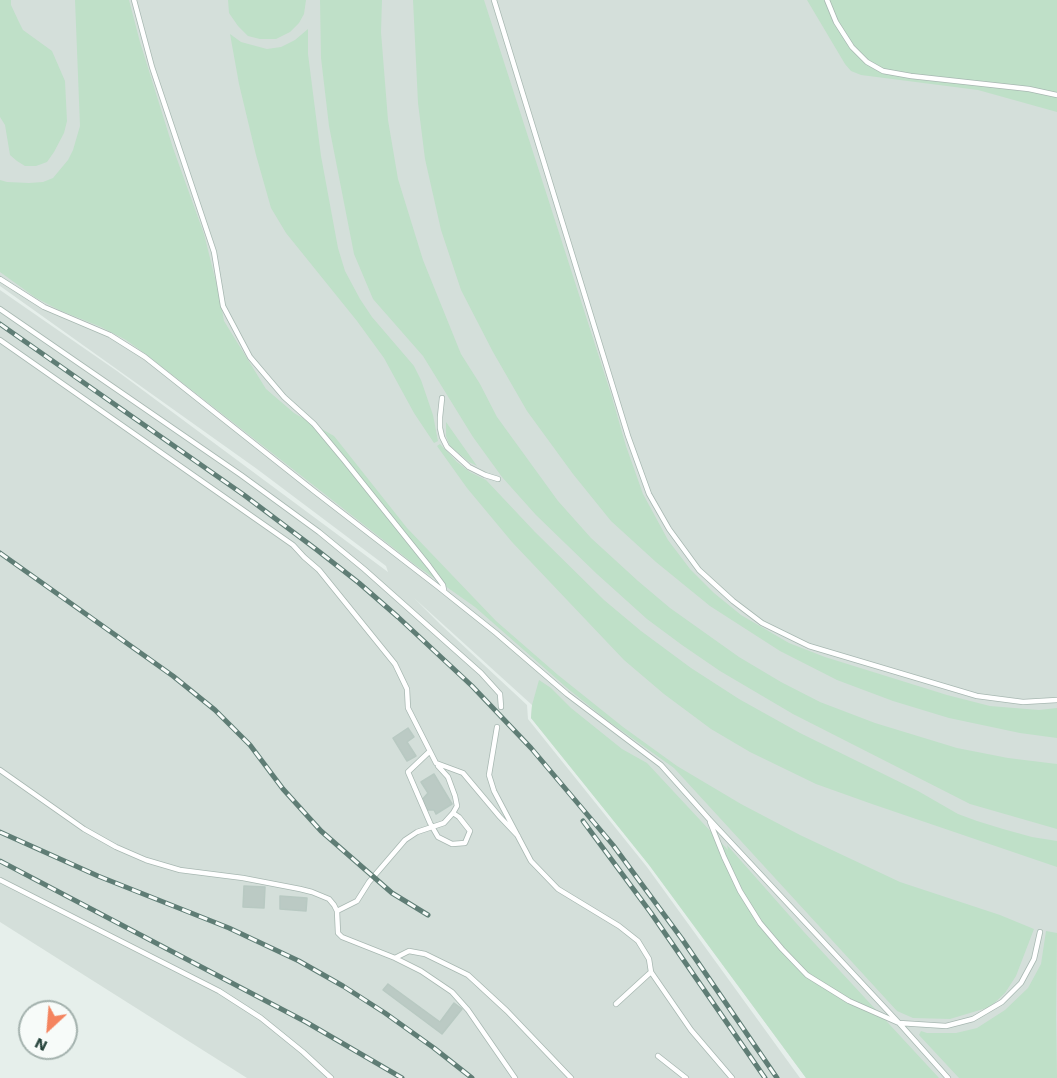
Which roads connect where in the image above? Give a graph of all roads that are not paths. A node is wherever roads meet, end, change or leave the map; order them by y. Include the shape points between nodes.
1 (134, 0) edge
2 (494, 0) edge
3 (827, 0) edge
4 (1057, 95) edge
5 (0, 279) edge
6 (0, 309) edge
7 (0, 340) edge
8 (442, 398) dead end
9 (498, 479) dead end
10 (445, 592) junction
11 (1057, 700) edge
12 (501, 707) dead end
13 (497, 727) dead end
14 (430, 751) junction
15 (436, 764) junction
16 (0, 770) edge
17 (453, 813) junction
18 (708, 819) junction
19 (432, 827) junction
20 (518, 836) junction
21 (0, 880) edge
22 (337, 911) junction
23 (1040, 932) dead end
24 (395, 958) junction
25 (651, 972) junction
26 (616, 1004) dead end
27 (899, 1023) junction
28 (658, 1056) dead end
29 (331, 1078) edge
30 (515, 1078) edge
31 (571, 1078) edge
32 (686, 1078) edge
33 (732, 1078) edge
34 (948, 1078) edge

1 - 10 lane via 152,68 214,252 223,306 250,357 344,460 429,566
2 - 11 lane via 628,436 649,494 699,570 762,623 808,646 976,696 1023,702
3 - 4 lane via 852,47 883,71
5 - 10 lane via 44,307 110,335 145,357
6 - 12 lane via 319,532 481,673 500,694
7 - 14 lane via 293,545 319,570 395,664 407,689 408,708
8 - 9 lane via 440,428 447,447 469,467
10 - 18 lane via 567,694 661,765
13 - 20 lane via 489,775
14 - 15 lane
14 - 19 lane via 408,772
15 - 17 lane via 448,777 455,796 457,806
15 - 20 lane via 463,773
16 - 22 lane via 84,830 146,860 180,870 312,892 329,899
17 - 19 lane via 444,823
17 - 19 lane via 470,831 465,843 452,844 438,837
18 - 27 lane
18 - 27 lane via 740,891 782,949 807,975 849,1001
19 - 22 lane via 405,840 357,901
20 - 25 lane via 531,861 558,889 638,941 649,959
21 - 29 lane via 219,991 261,1018
22 - 24 lane via 338,933 342,937
23 - 27 lane via 1034,959 1021,983 1002,1002 973,1019 946,1026
24 - 30 lane via 452,992
24 - 31 lane via 409,951 425,954 468,975
25 - 26 lane
25 - 33 lane
27 - 34 lane
28 - 32 lane

